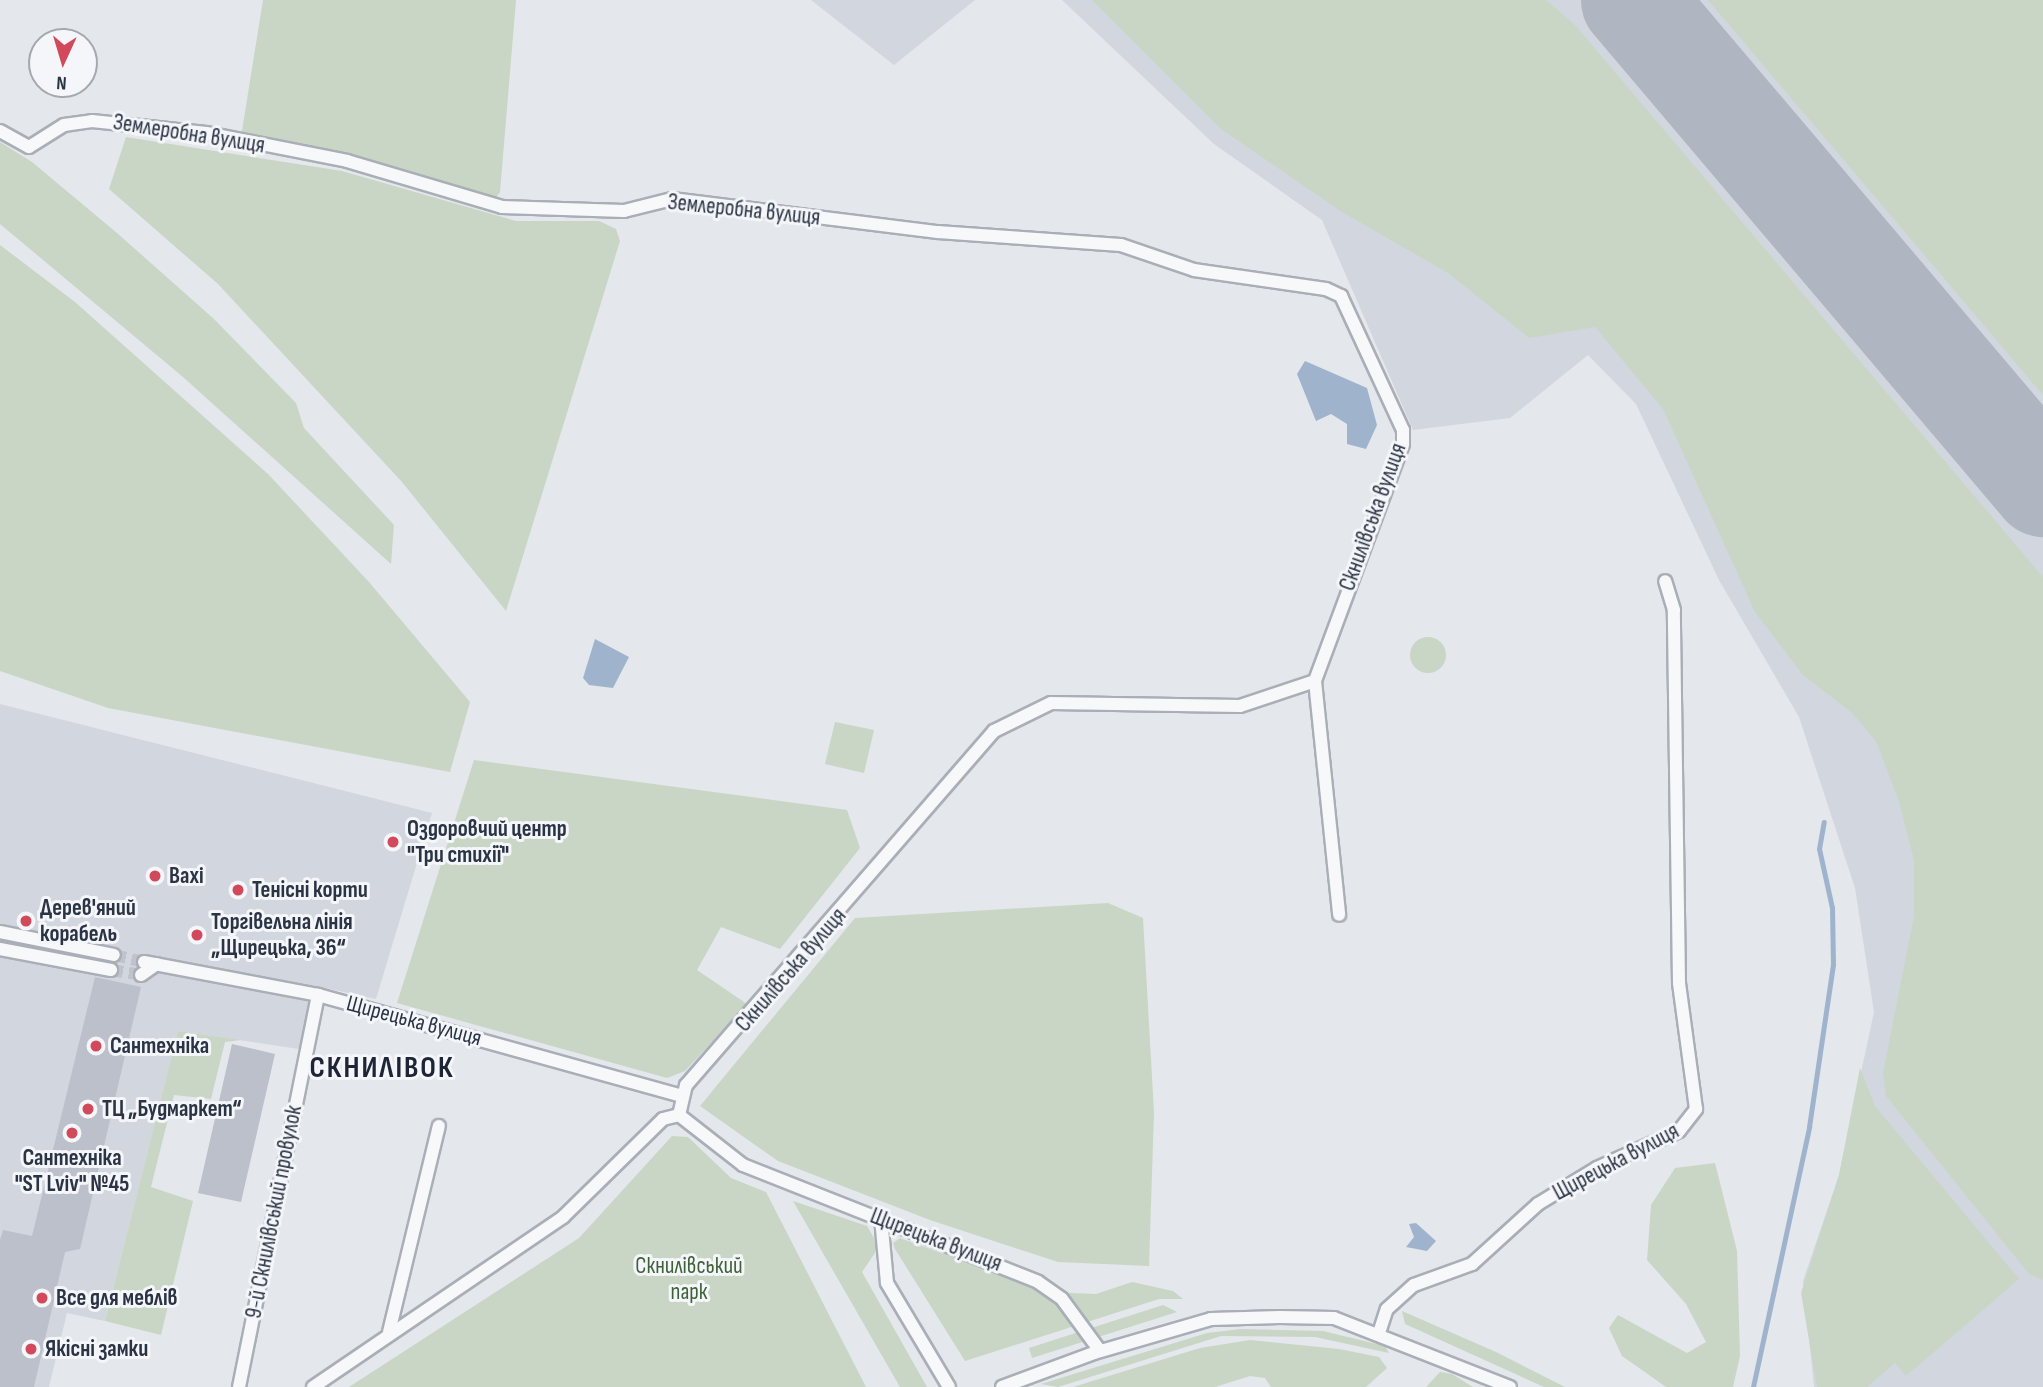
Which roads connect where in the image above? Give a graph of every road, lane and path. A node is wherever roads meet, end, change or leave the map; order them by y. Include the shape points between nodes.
1 (0, 131) edge
2 (1354, 315) joint
3 (1665, 581) dead end
4 (1315, 681) junction
5 (1339, 915) dead end
6 (0, 932) edge
7 (0, 949) edge
8 (114, 956) tunnel mouth
9 (148, 967) tunnel mouth
10 (111, 970) tunnel mouth
11 (318, 995) junction
12 (681, 1096) junction
13 (680, 1115) junction
14 (439, 1126) dead end
15 (881, 1217) junction
16 (389, 1332) junction
17 (1379, 1333) junction
18 (1097, 1352) junction
19 (1486, 1377) junction
20 (239, 1387) edge
21 (313, 1387) edge
22 (949, 1387) edge
23 (1003, 1387) edge
24 (1495, 1387) edge
25 (1510, 1387) edge

1 - 2 street, Землеробна вулиця via 29,146 64,125 113,121 206,133 347,161 502,207 624,211 673,200 938,232 1121,245 1194,271 1326,289 1341,296
2 - 4 street, Скнилівська вулиця via 1403,430 1403,444
3 - 17 street, Щирецька вулиця via 1674,610 1679,983 1696,1109 1679,1130 1597,1168 1538,1205 1472,1264 1414,1285 1387,1309
4 - 5 street, Скнилівська вулиця
4 - 12 street, Скнилівська вулиця via 1240,706 1051,703 994,731
6 - 8 street
7 - 10 street
9 - 11 street, Щирецька вулиця
11 - 12 street, Щирецька вулиця
11 - 20 street, 9-й Скнилівський провулок
12 - 13 street
13 - 15 street, Щирецька вулиця via 743,1165
13 - 16 street via 663,1119 563,1217
14 - 16 street
15 - 18 street, Щирецька вулиця via 1038,1282 1062,1299
15 - 22 street via 887,1283
16 - 21 street
17 - 18 street via 1334,1318 1211,1319
17 - 19 street
18 - 23 street
19 - 24 street
19 - 25 street

